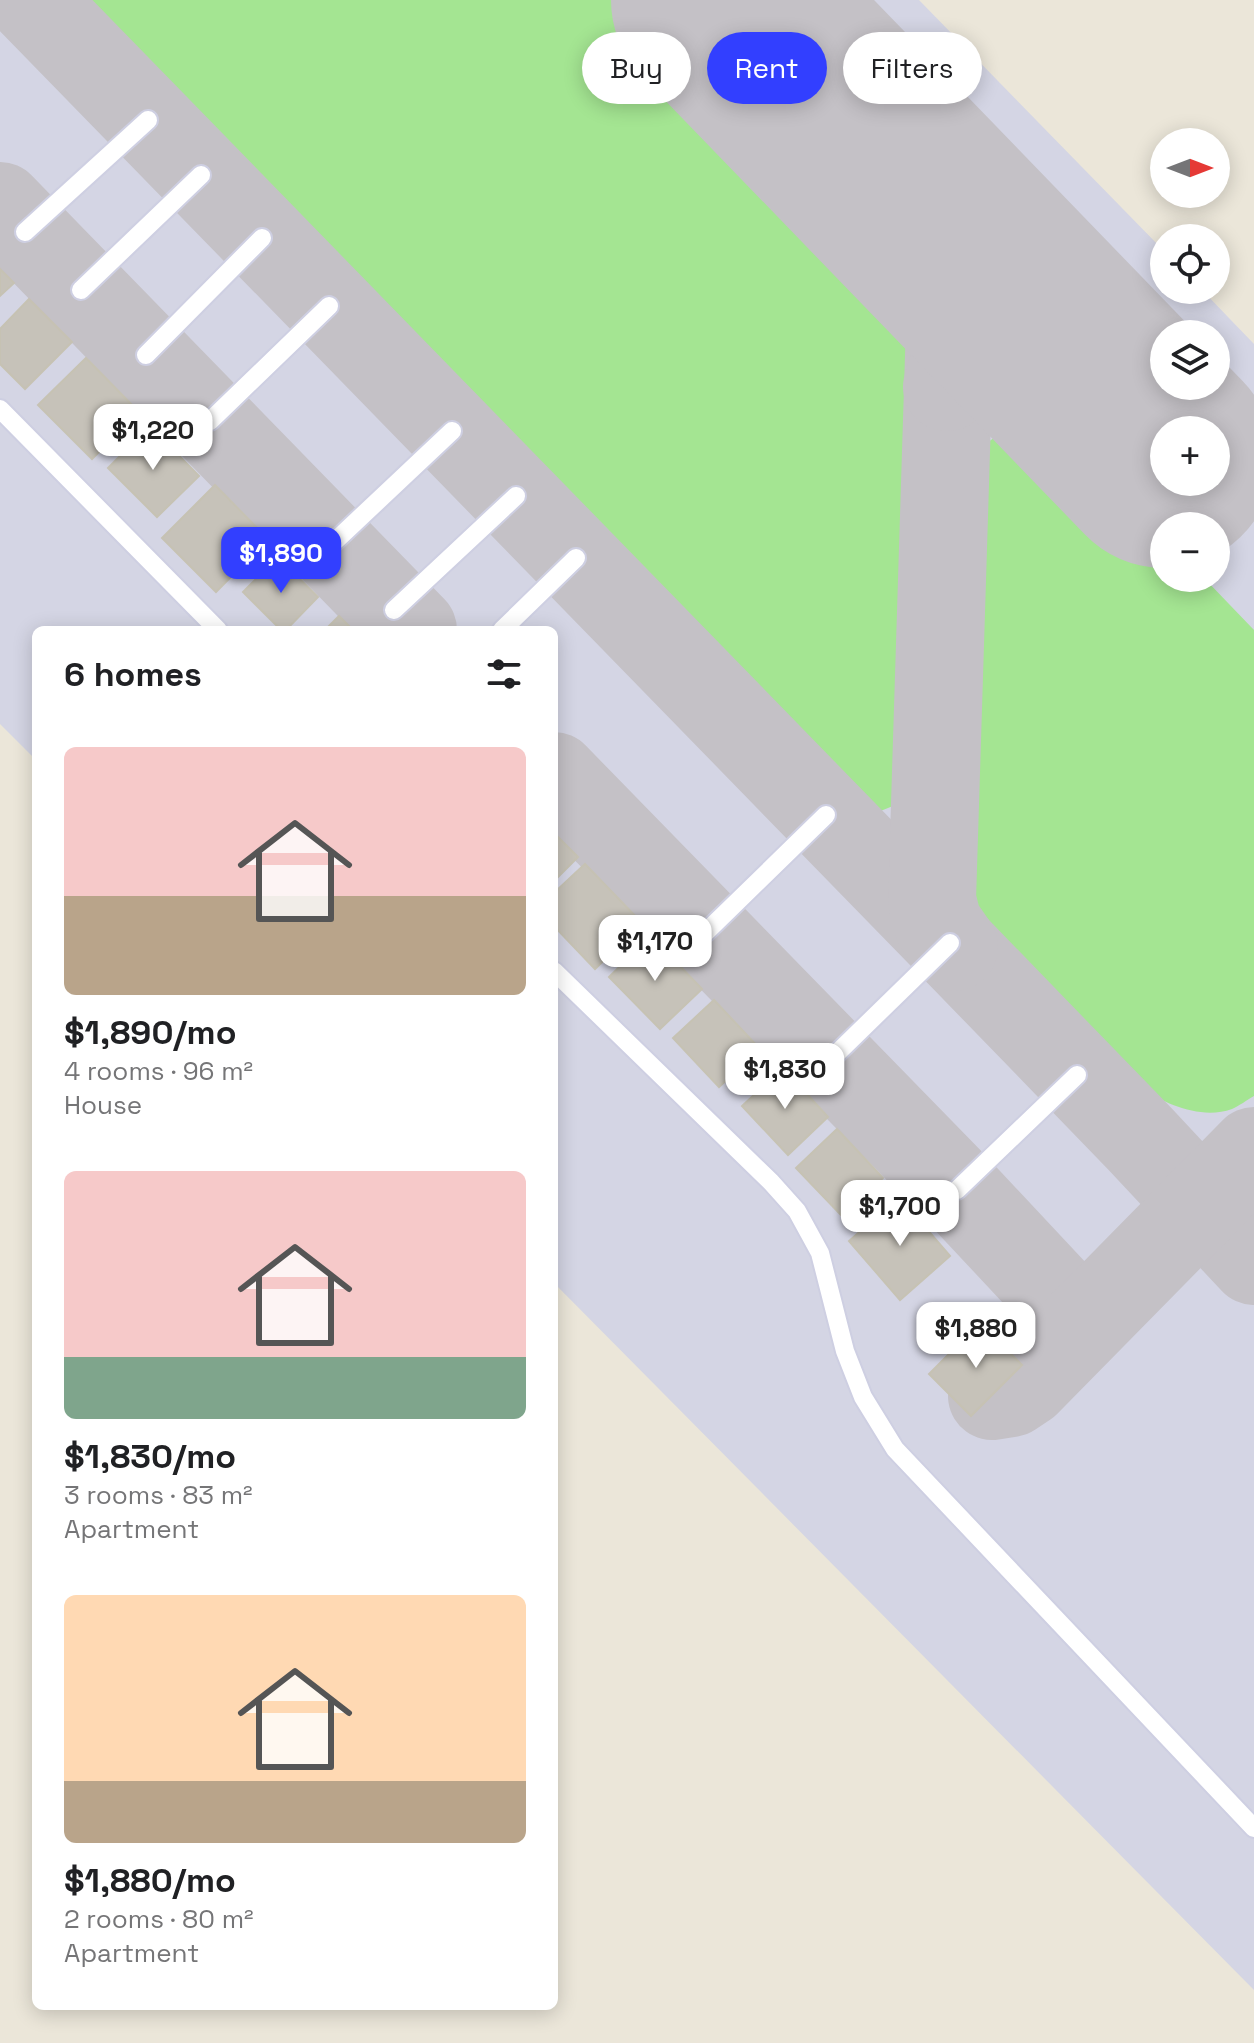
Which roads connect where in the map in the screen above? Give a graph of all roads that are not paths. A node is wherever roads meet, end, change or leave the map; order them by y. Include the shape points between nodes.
1 (148, 120) dead end
2 (201, 175) dead end
3 (25, 232) dead end
4 (262, 238) dead end
5 (81, 290) dead end
6 (329, 306) dead end
7 (146, 355) dead end
8 (0, 409) edge
9 (210, 421) dead end
10 (452, 431) dead end
11 (516, 496) dead end
12 (331, 545) dead end
13 (576, 558) dead end
14 (394, 610) dead end
15 (214, 626) edge
16 (506, 626) edge
17 (826, 815) dead end
18 (705, 933) dead end
19 (950, 943) dead end
20 (558, 975) edge
21 (830, 1060) dead end
22 (1077, 1075) dead end
23 (957, 1190) dead end
24 (1254, 1828) edge

1 - 3 lane
2 - 5 lane
4 - 7 lane
6 - 9 lane
8 - 15 lane
10 - 12 lane
11 - 14 lane
13 - 16 lane
17 - 18 lane
19 - 21 lane
20 - 24 lane via 797,1211 820,1253 845,1351 863,1397 895,1449
22 - 23 lane

